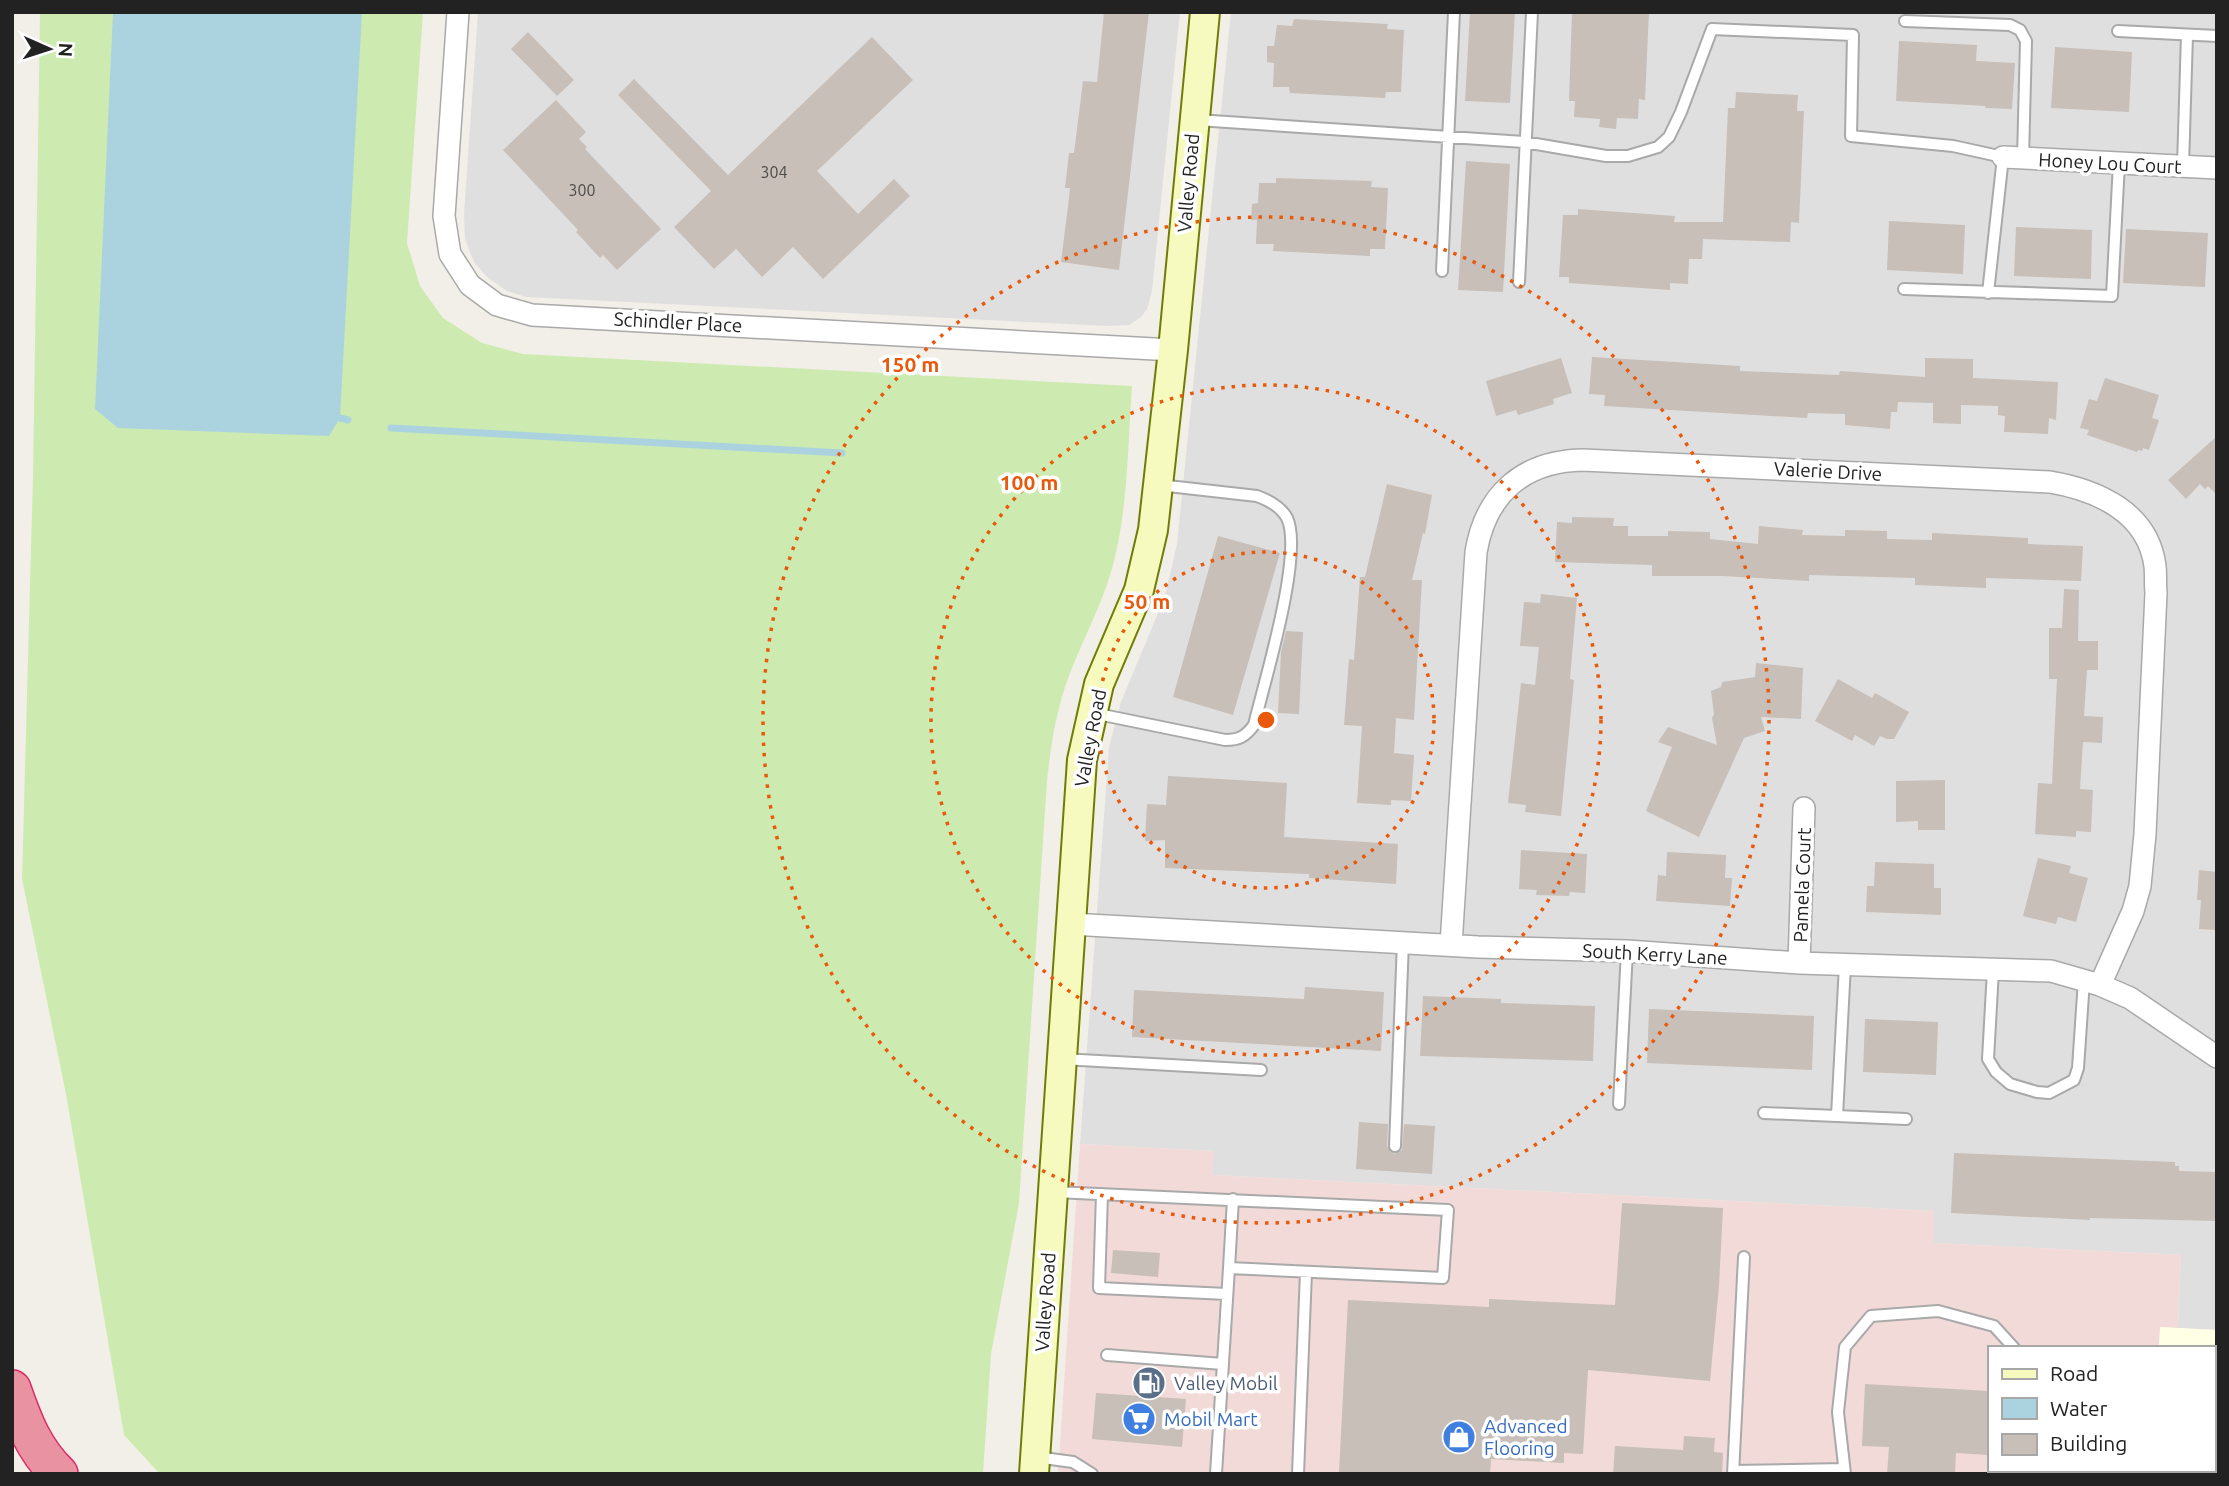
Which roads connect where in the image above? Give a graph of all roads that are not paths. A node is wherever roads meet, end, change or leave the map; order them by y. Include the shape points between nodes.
1 (458, 12) edge
2 (1205, 12) edge
3 (1454, 12) edge
4 (1532, 12) edge
5 (1905, 22) dead end
6 (2119, 31) dead end
7 (2187, 35) junction
8 (2217, 36) edge
9 (1194, 119) junction
10 (1447, 136) junction
11 (1524, 142) junction
12 (2013, 158) junction
13 (2119, 163) junction
14 (2183, 166) junction
15 (2217, 168) edge
16 (1442, 271) dead end
17 (1519, 282) dead end
18 (1904, 289) dead end
19 (1988, 293) junction
20 (1173, 349) junction
21 (1159, 485) junction
22 (1092, 712) junction
23 (1804, 808) dead end
24 (1071, 925) junction
25 (1403, 942) junction
26 (1451, 945) junction
27 (1627, 951) junction
28 (1799, 962) junction
29 (1845, 965) junction
30 (1993, 970) junction
31 (2092, 983) junction
32 (2217, 1057) edge
33 (1062, 1059) junction
34 (1261, 1070) dead end
35 (1619, 1104) dead end
36 (1764, 1114) dead end
37 (1837, 1116) junction
38 (1906, 1119) dead end
39 (1395, 1146) dead end
40 (1052, 1192) junction
41 (1102, 1194) junction
42 (1233, 1199) junction
43 (1744, 1257) dead end
44 (1229, 1269) junction
45 (1306, 1272) junction
46 (1227, 1294) junction
47 (2012, 1346) edge
48 (1107, 1355) dead end
49 (1223, 1364) junction
50 (12, 1389) edge
51 (1035, 1465) edge
52 (1844, 1471) edge
53 (1733, 1472) edge
54 (59, 1474) edge
55 (1092, 1474) edge
56 (1216, 1474) edge
57 (1298, 1474) edge

1 - 20 street, Schindler Place via 444,216 450,254 470,285 497,305 532,315
2 - 9 street, Valley Road
3 - 10 lane
4 - 11 lane
5 - 12 lane via 2010,25 2021,30 2026,41
6 - 7 lane
7 - 8 lane
7 - 14 lane
9 - 10 lane
9 - 20 street, Valley Road
10 - 11 lane
10 - 16 lane
11 - 12 lane via 1606,156 1658,147 1681,112 1712,29 1853,35 1851,135
11 - 17 lane
12 - 13 street, Honey Lou Court
12 - 19 lane
13 - 14 street, Honey Lou Court
13 - 19 lane via 2112,296
14 - 15 street, Honey Lou Court
18 - 19 lane
20 - 21 street, Valley Road
21 - 22 street, Valley Road via 1139,590 1099,684
21 - 22 lane via 1257,496 1271,501 1286,517 1292,537 1289,577 1254,725 1246,736 1225,740
22 - 24 street, Valley Road via 1082,760
23 - 28 street, Pamela Court
24 - 25 street, South Kerry Lane
24 - 33 street, Valley Road
25 - 26 street, South Kerry Lane
25 - 39 lane
26 - 27 street, South Kerry Lane
26 - 31 street, Valerie Drive via 1476,552 1486,515 1511,483 1563,460 2050,482 2116,504 2147,539 2155,564 2140,886 2133,911
27 - 28 street, South Kerry Lane
27 - 35 lane
28 - 29 street, South Kerry Lane
29 - 30 street, South Kerry Lane
29 - 37 lane
30 - 31 street, South Kerry Lane via 2051,971
30 - 31 lane via 1988,1059 2010,1084 2037,1092 2049,1093 2074,1080
31 - 32 street, South Kerry Lane via 2137,1003
33 - 34 lane
33 - 40 street, Valley Road
36 - 37 lane
37 - 38 lane
40 - 41 lane
40 - 51 street, Valley Road
41 - 42 lane
41 - 46 lane via 1099,1288
42 - 44 lane
42 - 45 lane via 1448,1210 1443,1278
43 - 53 lane
44 - 45 lane
44 - 46 lane
45 - 57 lane
46 - 49 lane
47 - 52 lane via 1994,1326 1938,1311 1871,1316 1845,1347 1838,1412
48 - 49 lane
49 - 56 lane
50 - 54 highway via 36,1447
51 - 55 lane via 1073,1462
52 - 53 lane

